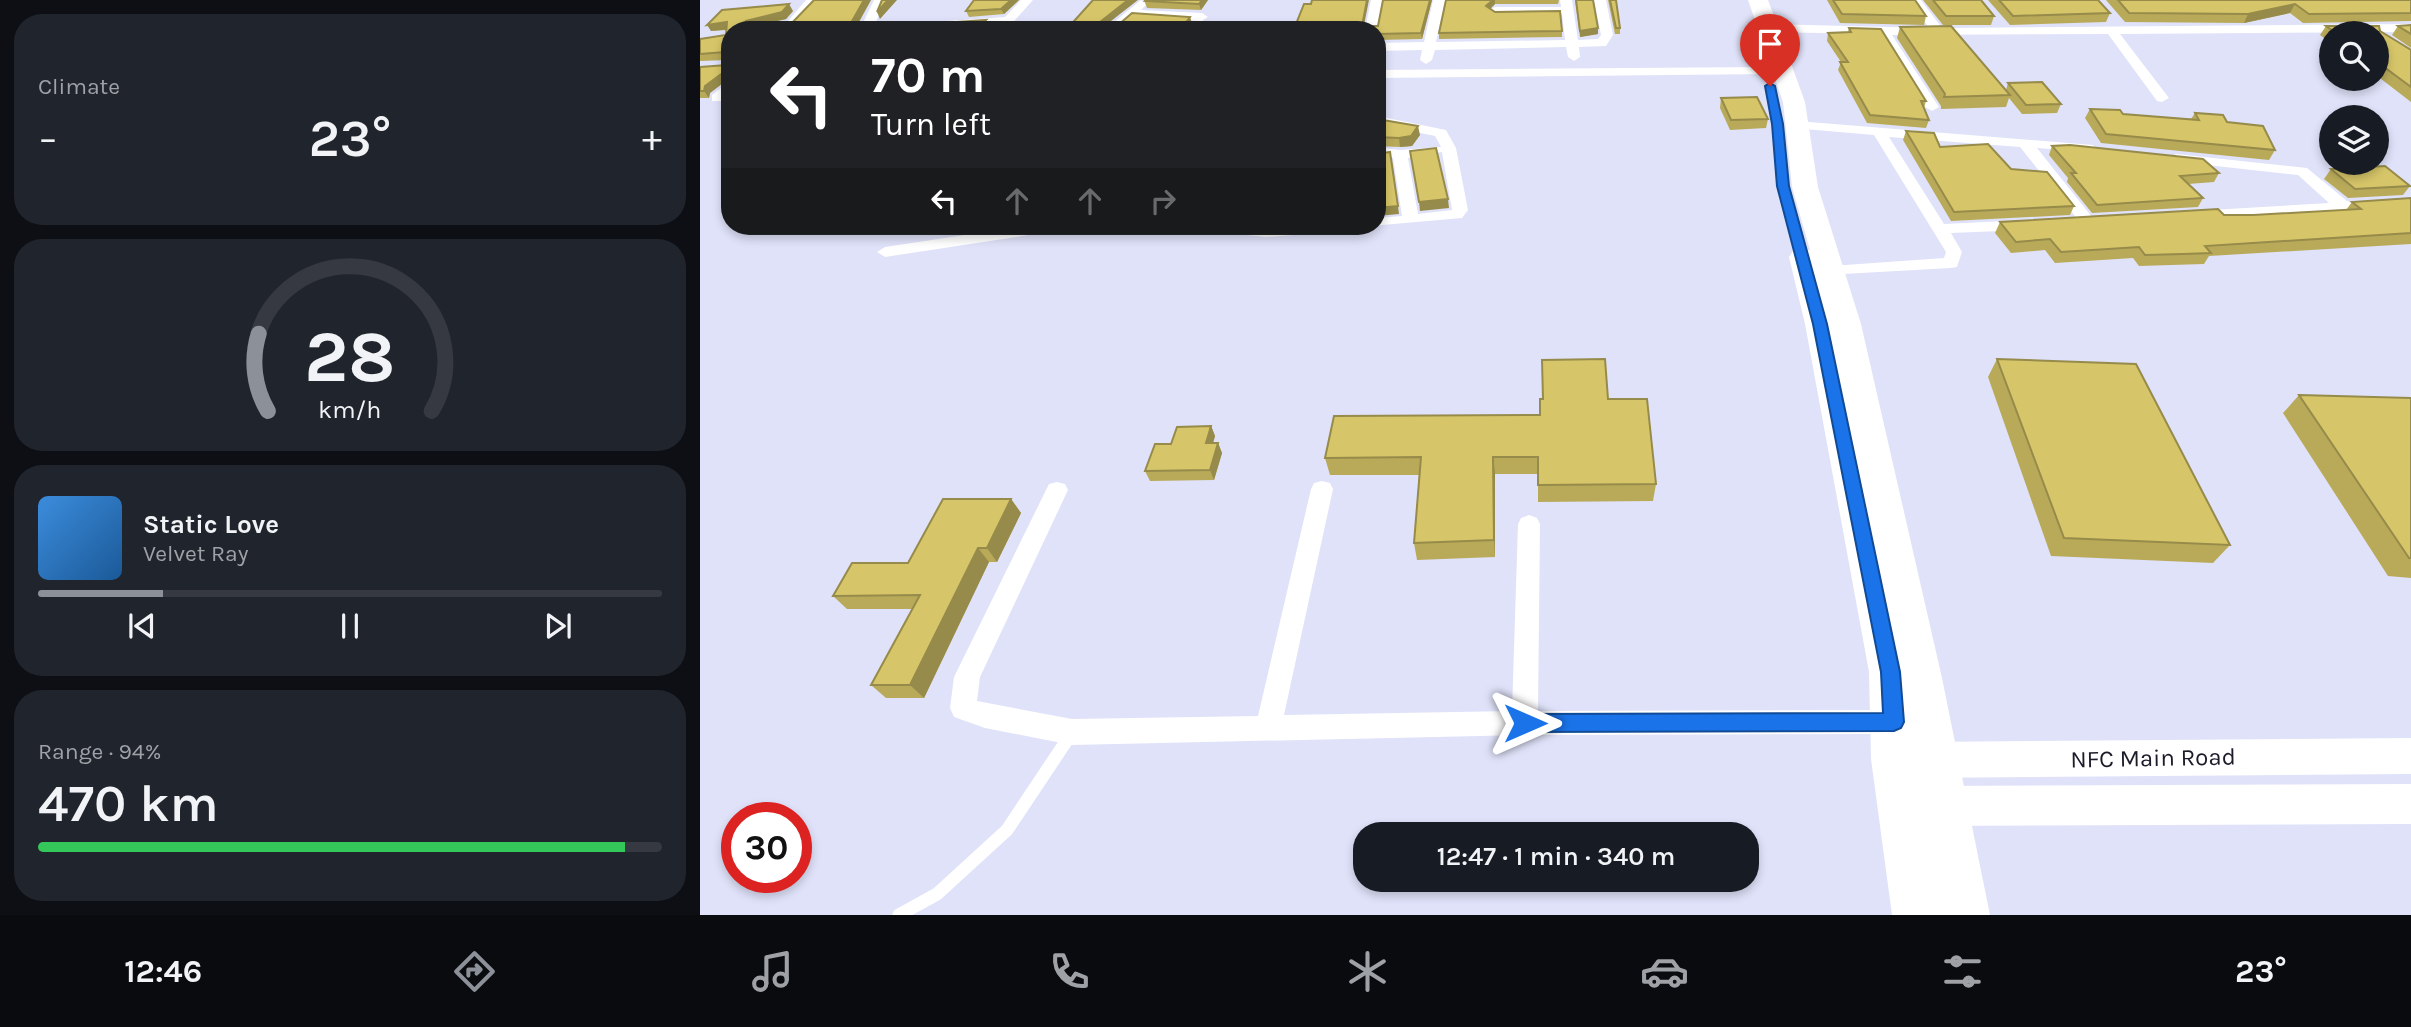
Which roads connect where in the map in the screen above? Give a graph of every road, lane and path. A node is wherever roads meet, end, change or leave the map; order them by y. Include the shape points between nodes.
1 (827, 0) edge
2 (880, 0) edge
3 (1027, 0) edge
4 (1145, 0) edge
5 (1377, 0) edge
6 (1439, 0) edge
7 (1600, 0) edge
8 (1736, 0) edge
9 (1914, 0) edge
10 (811, 1) edge
11 (1567, 5) edge
12 (1131, 13) junction
13 (1764, 14) edge
14 (1202, 17) dead end
15 (793, 21) edge
16 (869, 21) edge
17 (1007, 21) edge
18 (1121, 21) edge
19 (1373, 21) edge
20 (1494, 23) edge
21 (2116, 27) junction
22 (2411, 28) edge
23 (2319, 29) edge
24 (2389, 29) edge
25 (1884, 31) junction
26 (1938, 32) junction
27 (1602, 43) junction
28 (1571, 44) junction
29 (1386, 47) edge
30 (1430, 47) junction
31 (1766, 71) junction
32 (1625, 72) junction
33 (1578, 73) junction
34 (1386, 74) edge
35 (1422, 74) junction
36 (721, 94) edge
37 (717, 98) dead end
38 (2162, 98) dead end
39 (1932, 107) dead end
40 (1386, 122) edge
41 (1797, 125) junction
42 (1878, 131) junction
43 (2024, 142) junction
44 (1449, 148) junction
45 (2107, 150) edge
46 (1386, 152) edge
47 (1400, 154) junction
48 (2163, 156) edge
49 (2367, 205) edge
50 (2343, 206) junction
51 (2182, 216) edge
52 (1411, 219) junction
53 (1386, 222) edge
54 (1941, 229) junction
55 (996, 235) edge
56 (885, 252) dead end
57 (1831, 271) junction
58 (1322, 489) dead end
59 (1058, 490) dead end
60 (1529, 524) dead end
61 (1894, 722) junction
62 (1525, 723) junction
63 (1268, 728) junction
64 (1072, 732) junction
65 (2411, 756) edge
66 (1895, 759) junction
67 (1934, 760) junction
68 (1901, 803) junction
69 (2411, 804) edge
70 (1943, 807) junction
71 (899, 915) edge
72 (1917, 915) edge
73 (1965, 915) edge

1 - 10 street
2 - 16 street
3 - 17 street
4 - 12 street
5 - 19 street
6 - 30 street
7 - 27 street via 1607,35
8 - 31 main road
9 - 26 street
10 - 15 street
11 - 20 street
11 - 28 street
12 - 14 street
12 - 18 street
13 - 25 street
13 - 41 main road
20 - 28 street
20 - 30 street
21 - 23 street
21 - 26 street via 2000,25
21 - 38 street
22 - 24 street
25 - 26 street
25 - 39 street
27 - 28 street
27 - 32 street
28 - 33 street
29 - 30 street
30 - 35 street
31 - 32 street
31 - 61 main road via 1783,186 1820,324 1890,672
32 - 33 street
33 - 35 street
34 - 35 street
36 - 37 street
40 - 44 street via 1441,133
41 - 42 street
41 - 57 main road via 1805,187
42 - 43 street
42 - 54 street
43 - 45 street
43 - 54 street via 2095,222
44 - 47 street
44 - 52 street via 1460,213
46 - 47 street
47 - 52 street
48 - 50 street via 2302,171
49 - 50 street
50 - 51 street
52 - 53 street
54 - 57 street via 1954,253 1951,263
55 - 56 street
57 - 67 main road via 1862,395
58 - 63 street
59 - 64 street via 967,677 963,708
60 - 62 street
61 - 62 street
61 - 66 main road
62 - 63 street
63 - 64 street
64 - 71 lane via 1007,830 937,894
65 - 67 main road, NFC Main Road
66 - 67 main road, NFC Main Road
66 - 68 main road
67 - 70 main road
68 - 70 main road
68 - 72 main road
69 - 70 main road
70 - 73 main road

